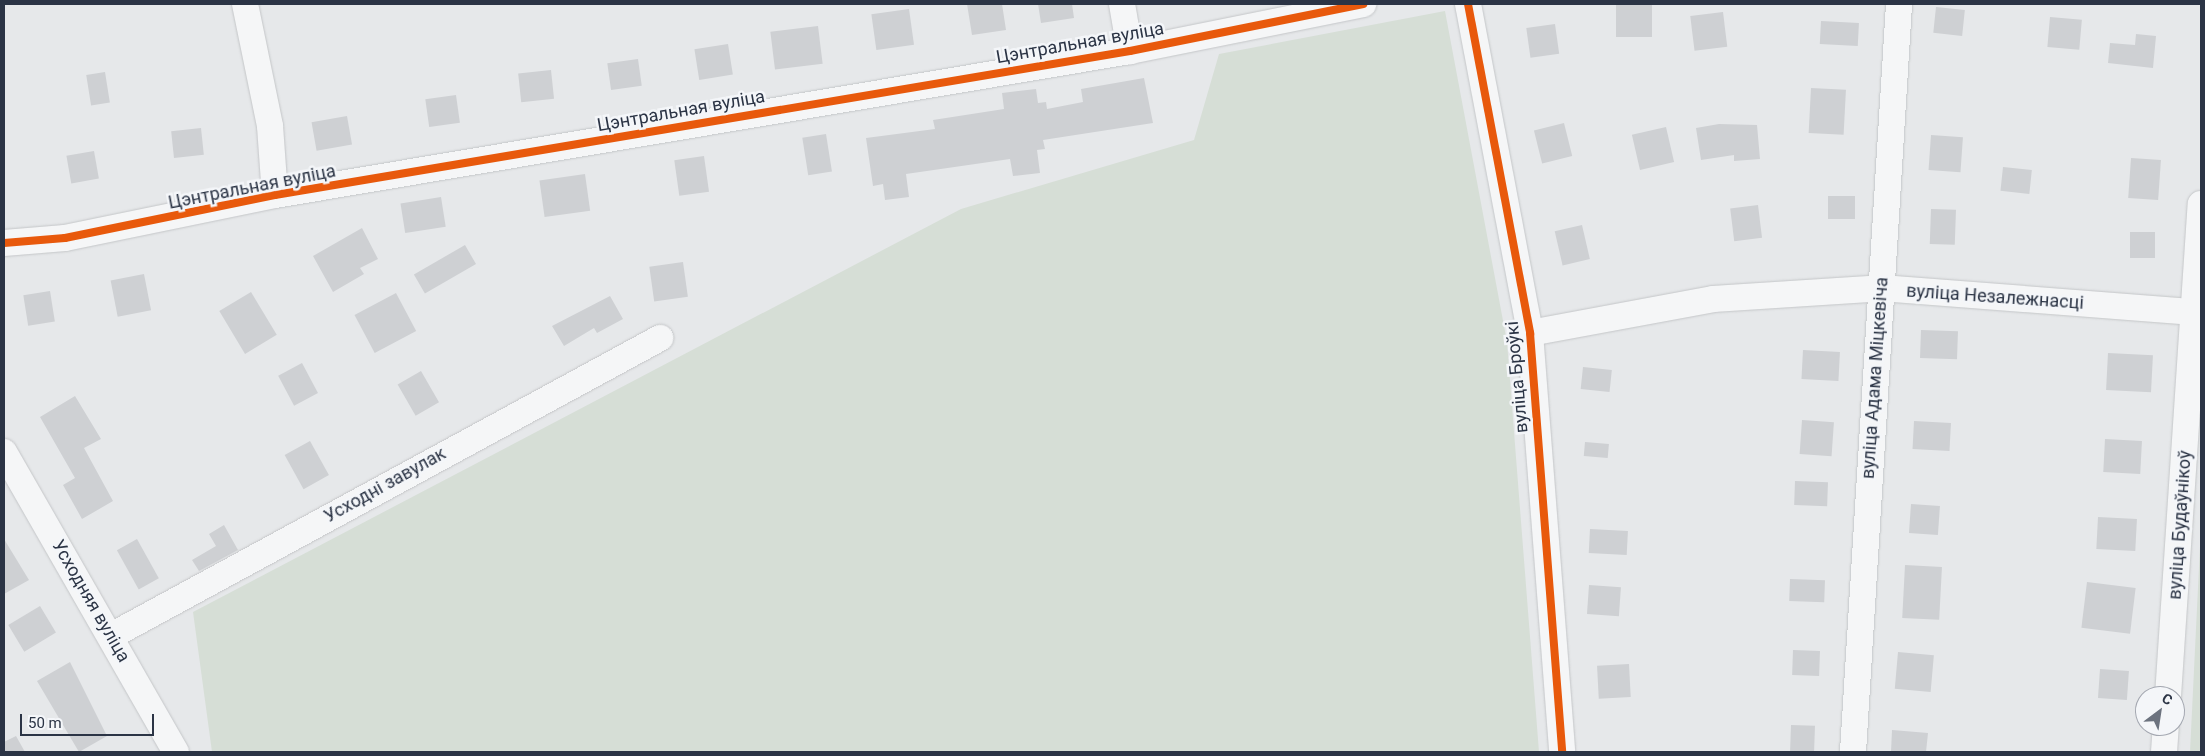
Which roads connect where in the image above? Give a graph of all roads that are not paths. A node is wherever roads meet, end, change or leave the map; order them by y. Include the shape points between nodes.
1 (245, 4) edge
2 (1122, 4) edge
3 (1363, 4) edge
4 (1468, 4) edge
5 (1899, 4) edge
6 (1130, 51) junction
7 (274, 195) junction
8 (2201, 204) edge
9 (4, 244) edge
10 (1881, 288) junction
11 (2194, 312) junction
12 (1530, 334) junction
13 (660, 338) dead end
14 (4, 452) edge
15 (111, 636) junction
16 (2169, 686) edge
17 (2165, 736) edge
18 (176, 752) edge
19 (1562, 752) edge
20 (1853, 752) edge
21 (2164, 752) edge

1 - 7 street via 270,126
2 - 6 street
3 - 6 street, Цэнтральная вуліца
4 - 12 street, вуліца Броўкі
5 - 10 street, вуліца Адама Міцкевіча
6 - 7 street, Цэнтральная вуліца
7 - 9 street, Цэнтральная вуліца via 65,238
8 - 11 street, вуліца Будаўнікоў
10 - 11 street, вуліца Незалежнасці
10 - 12 street, вуліца Незалежнасці via 1713,299
10 - 20 street, вуліца Адама Міцкевіча
11 - 16 street, вуліца Будаўнікоў
12 - 19 street, вуліца Броўкі
13 - 15 street, Усходні завулак
14 - 15 street, Усходняя вуліца
15 - 18 street, Усходняя вуліца
17 - 21 street

